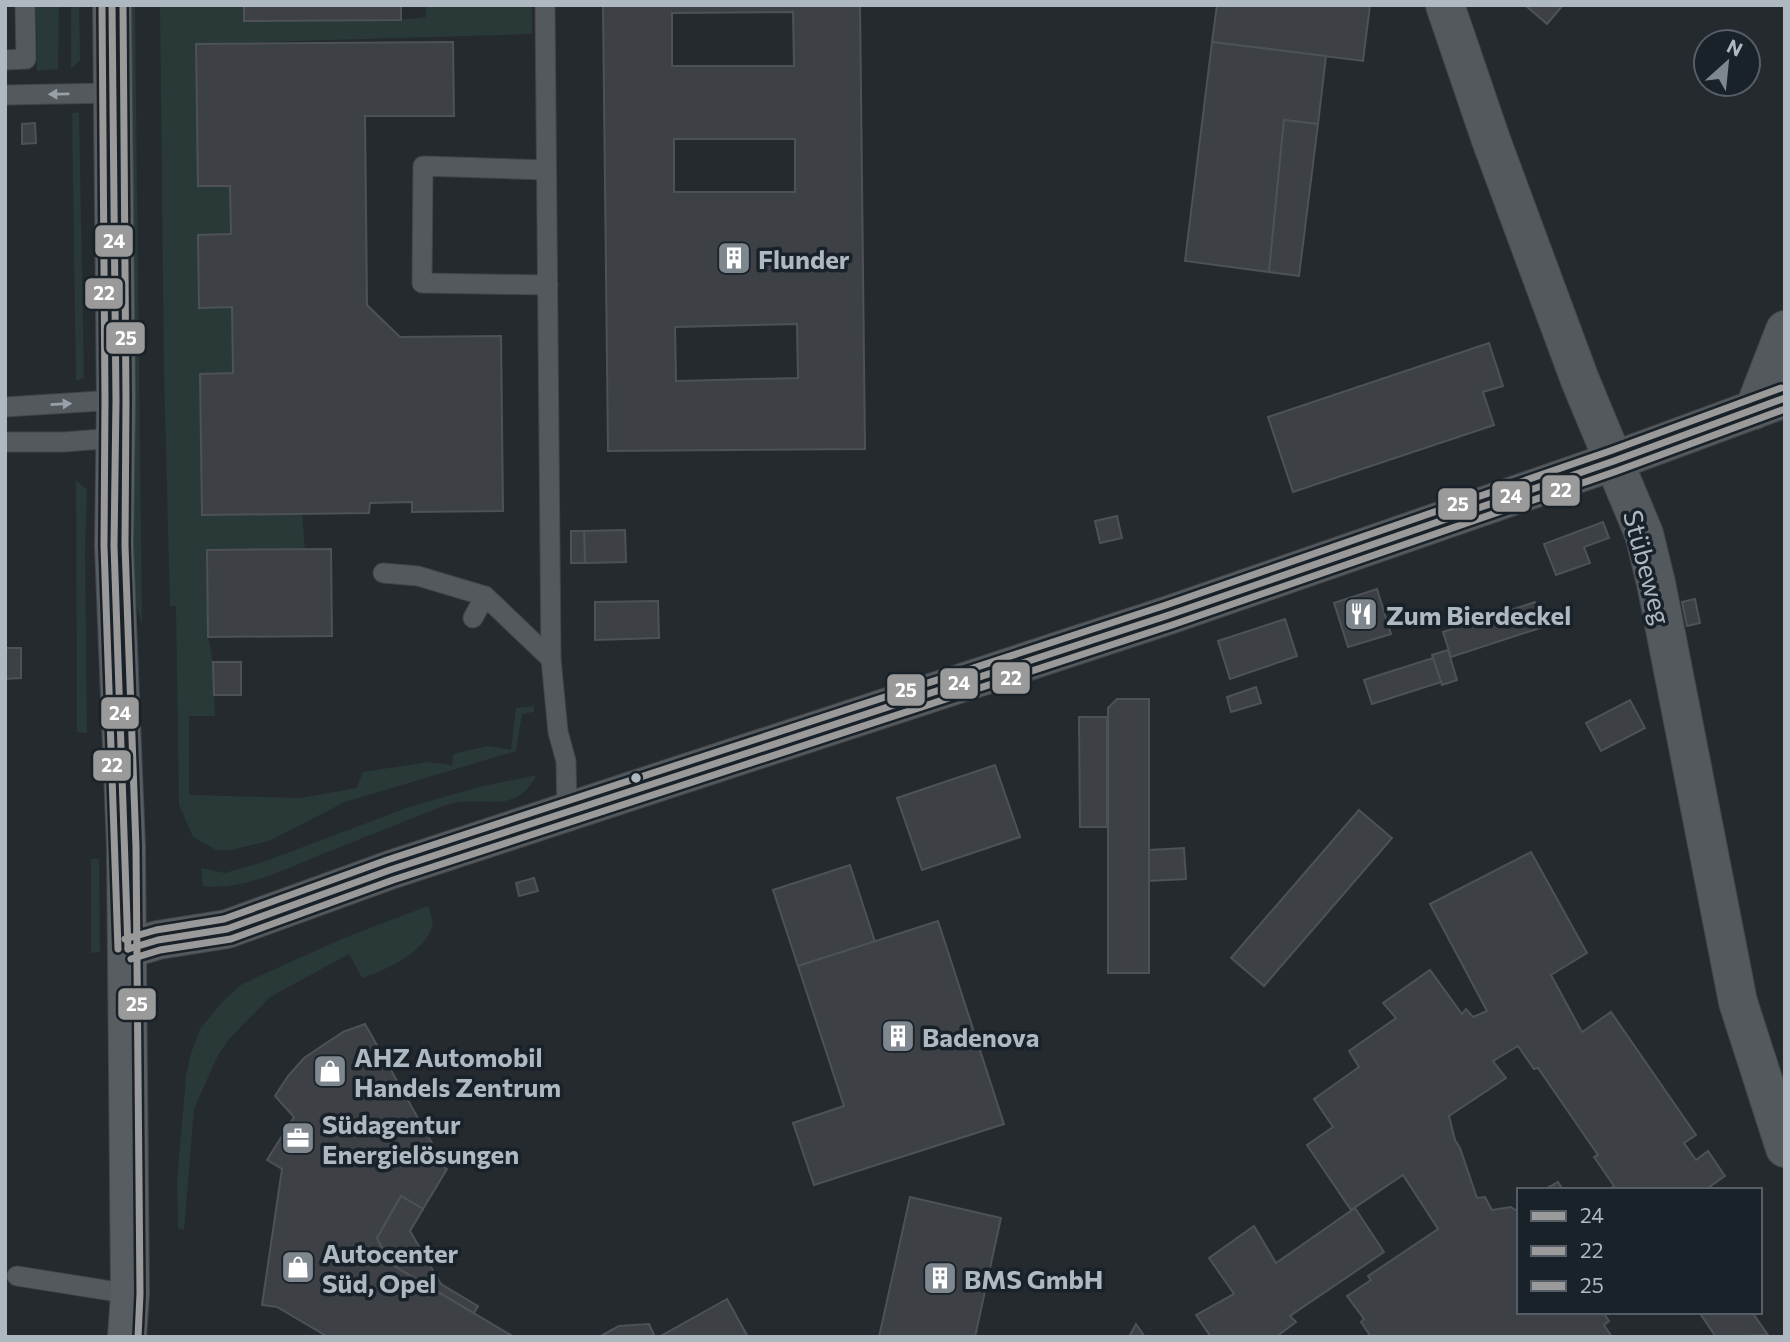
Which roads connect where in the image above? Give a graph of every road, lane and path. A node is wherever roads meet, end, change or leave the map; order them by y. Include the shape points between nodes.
1 (25, 5) edge
2 (112, 5) edge
3 (545, 5) edge
4 (1446, 5) edge
5 (5, 60) edge
6 (112, 93) junction
7 (5, 95) edge
8 (546, 170) junction
9 (548, 285) junction
10 (1785, 330) edge
11 (116, 400) junction
12 (1769, 404) edge
13 (5, 407) edge
14 (116, 438) junction
15 (5, 442) edge
16 (1614, 461) junction
17 (383, 573) dead end
18 (485, 596) junction
19 (474, 618) dead end
20 (551, 659) junction
21 (567, 812) junction
22 (128, 949) junction
23 (1785, 1148) edge
24 (17, 1276) dead end
25 (130, 1294) junction
26 (127, 1337) edge

1 - 5 lane via 26,59
2 - 6 street
3 - 8 lane
4 - 16 street, Stübeweg via 1491,140
6 -> 7 lane
6 - 11 street
8 - 9 lane
8 - 9 lane via 423,166 422,283
9 - 20 lane
10 - 12 street
13 -> 11 lane
11 - 14 street
12 - 16 street
14 - 15 lane
14 - 22 street via 114,546
16 - 21 street via 1169,615
16 - 23 street, Stübeweg via 1644,534 1738,1002
17 - 18 lane via 418,576
18 - 19 lane
18 - 20 lane
20 - 21 lane via 558,732 566,761
21 - 22 street via 227,929
22 - 25 street
24 - 25 lane
25 - 26 street

